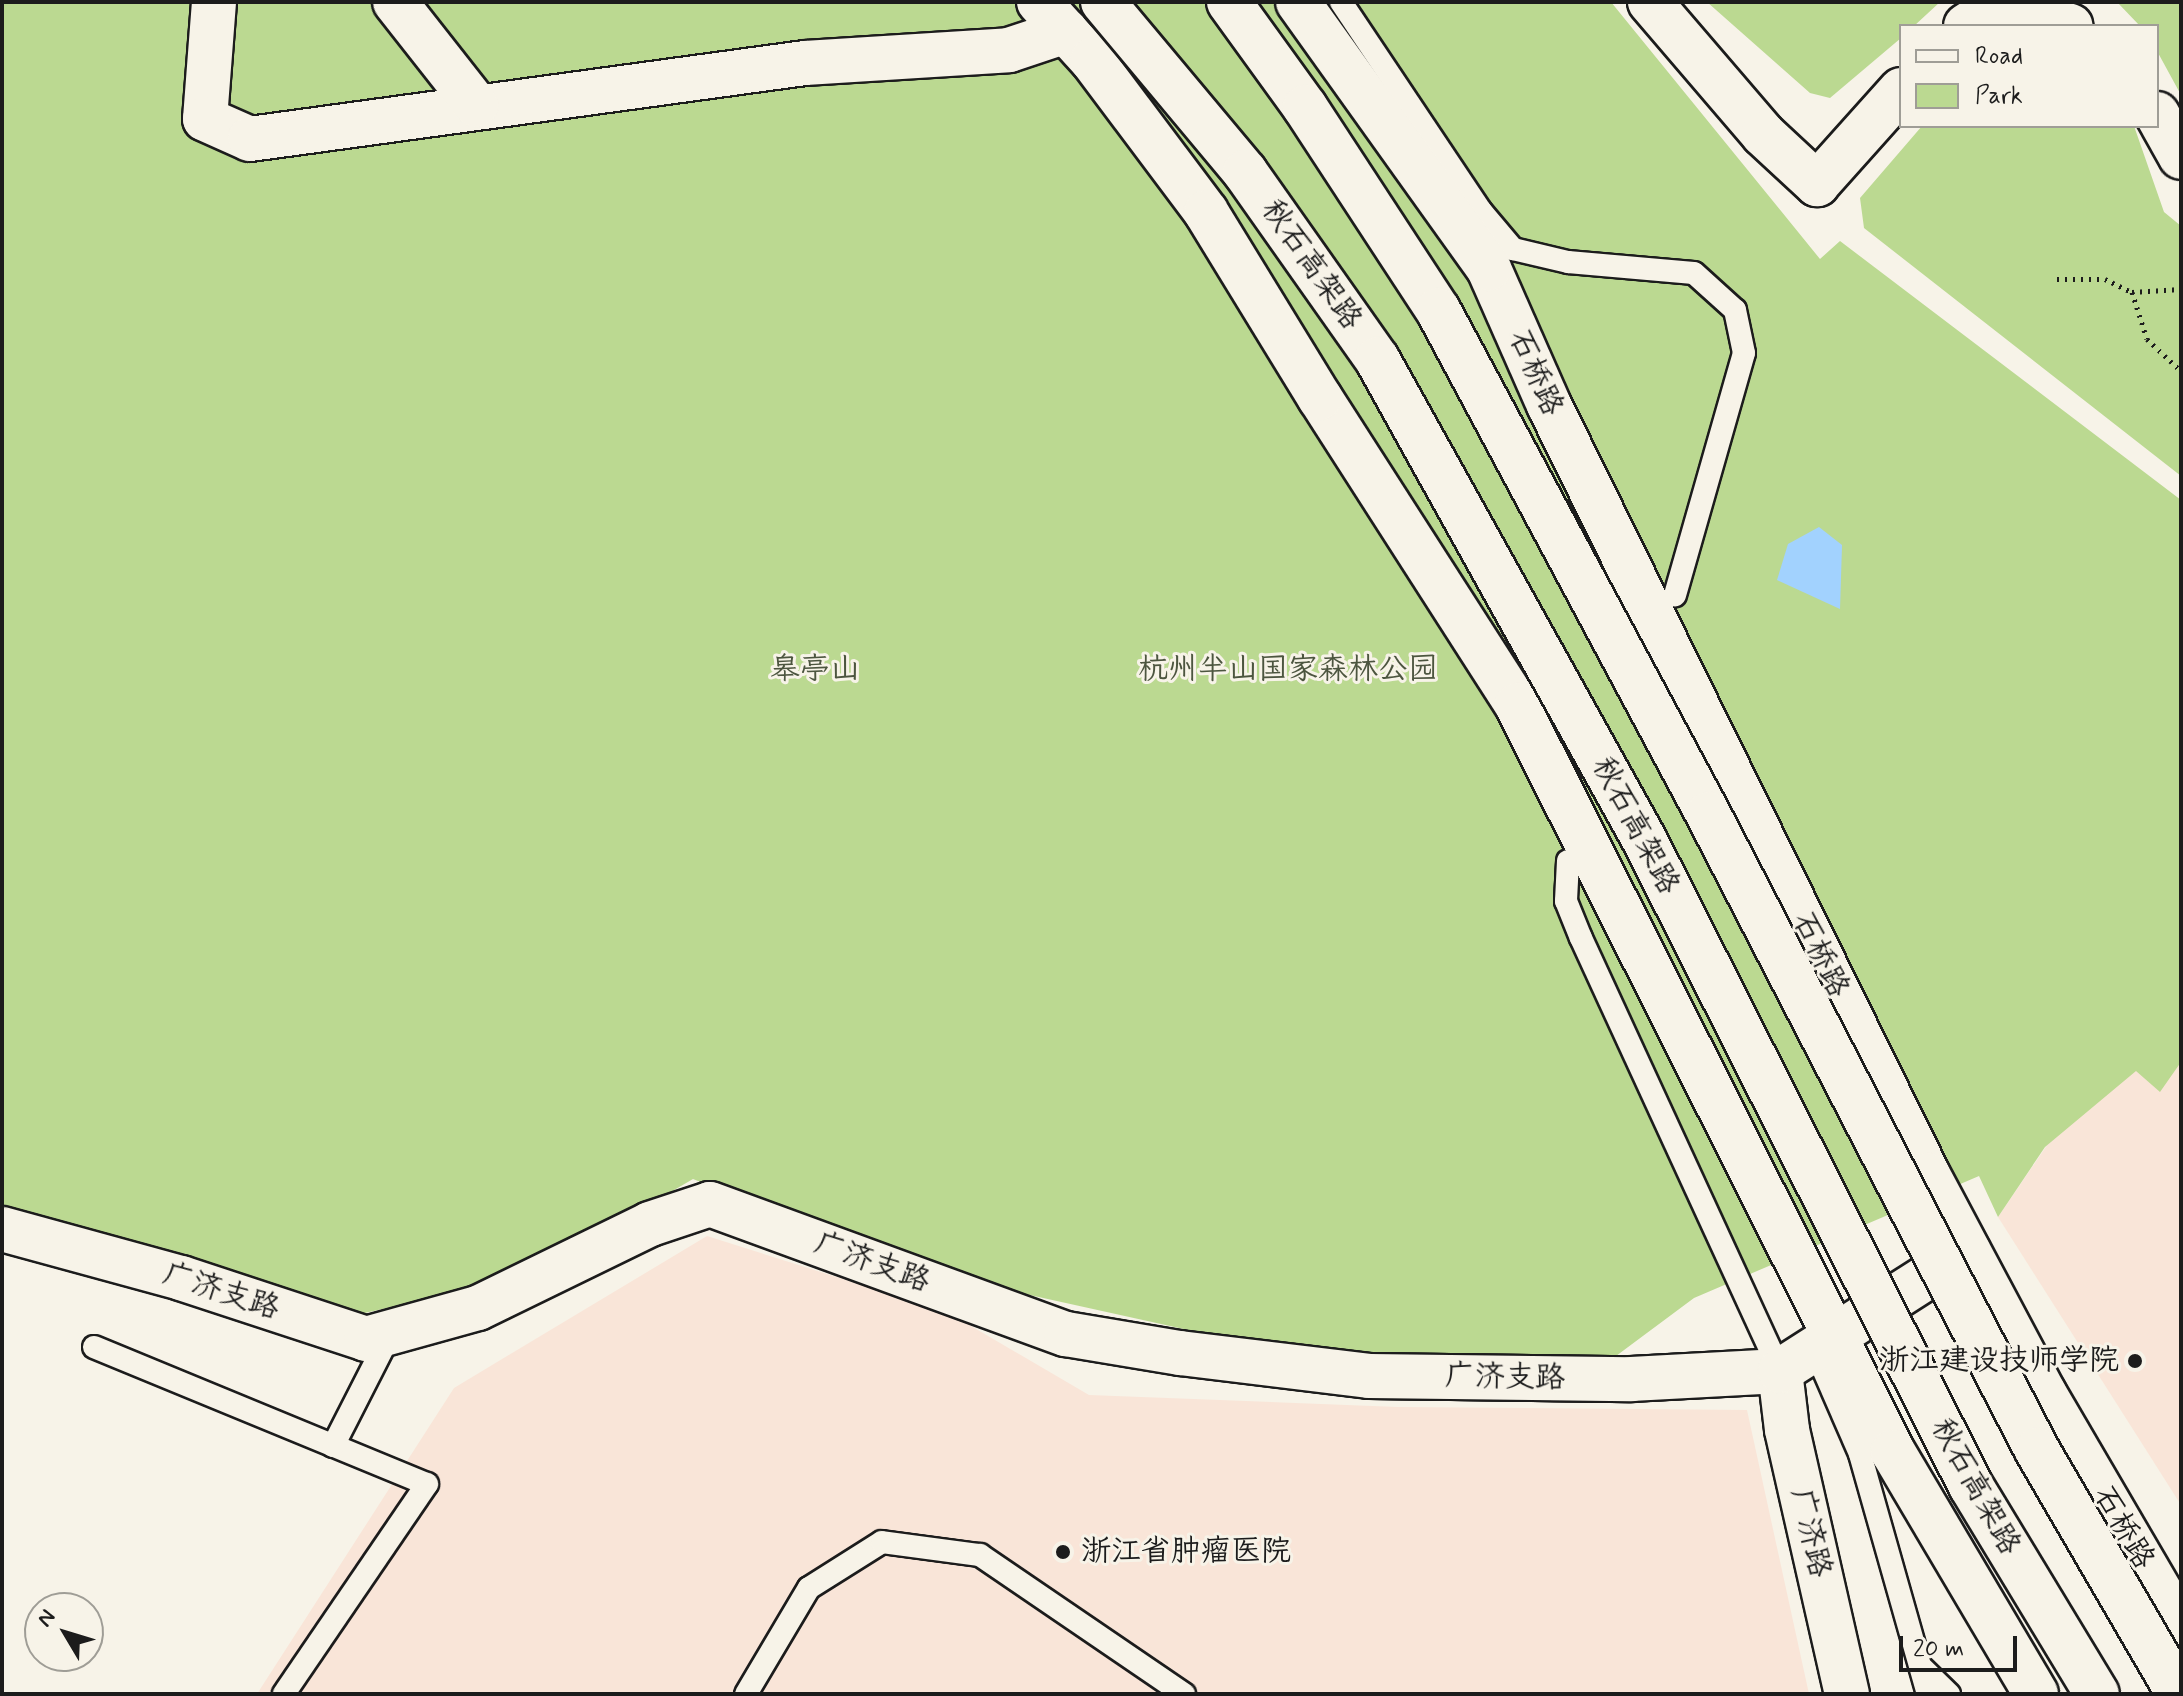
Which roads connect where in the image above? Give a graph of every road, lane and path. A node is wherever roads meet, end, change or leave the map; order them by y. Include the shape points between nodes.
1 (214, 2) edge
2 (395, 2) edge
3 (1103, 2) edge
4 (1229, 2) edge
5 (1298, 2) edge
6 (1341, 2) edge
7 (1650, 2) edge
8 (1052, 17) edge
9 (1969, 24) edge
10 (2064, 24) edge
11 (1899, 92) edge
12 (476, 105) junction
13 (2159, 118) edge
14 (2181, 157) edge
15 (2057, 279) dead end
16 (2181, 289) edge
17 (2132, 292) junction
18 (2181, 371) edge
19 (1675, 595) dead end
20 (1568, 861) dead end
21 (2, 1229) edge
22 (1968, 1251) junction
23 (391, 1332) junction
24 (94, 1347) dead end
25 (1810, 1351) junction
26 (333, 1446) junction
27 (2181, 1627) edge
28 (1920, 1667) junction
29 (284, 1694) edge
30 (746, 1694) edge
31 (1184, 1694) edge
32 (1847, 1694) edge
33 (1928, 1694) edge
34 (1949, 1694) edge
35 (2036, 1694) edge
36 (2097, 1694) edge
37 (2179, 1694) edge

1 - 12 main road via 205,119 250,139
2 - 12 main road
3 - 36 main road, 秋石高架路, bridge via 1245,172 1377,359 1644,839 1971,1486
4 - 37 main road, bridge via 1438,310 1708,814 2029,1436
5 - 22 main road, 石桥路 via 1489,269 1549,405
6 - 19 lane via 1481,211 1513,249 1568,262 1694,273 1735,310 1744,353
7 - 11 main road via 1763,134 1817,184
8 - 12 main road via 1009,50 805,63
8 - 25 main road via 1206,212 1517,705
9 - 10 main road via 1983,15 2038,16
13 - 14 main road
15 - 17 path via 2105,279
16 - 17 path
17 - 18 path via 2147,339
20 - 25 lane via 1566,901 1581,938
21 - 23 main road, 广济支路 via 181,1278 366,1339
22 - 25 main road
22 - 27 main road, 石桥路
23 - 25 main road, 广济支路 via 478,1308 650,1224 710,1204 1066,1334 1180,1353 1369,1376 1631,1379
23 - 26 lane
24 - 26 lane
25 - 28 lane via 1860,1454
25 - 32 main road, 广济路 via 1787,1430
25 - 35 main road via 1893,1452
26 - 29 lane via 427,1484
28 - 33 lane
28 - 34 lane
30 - 31 lane via 809,1588 882,1542 980,1555

